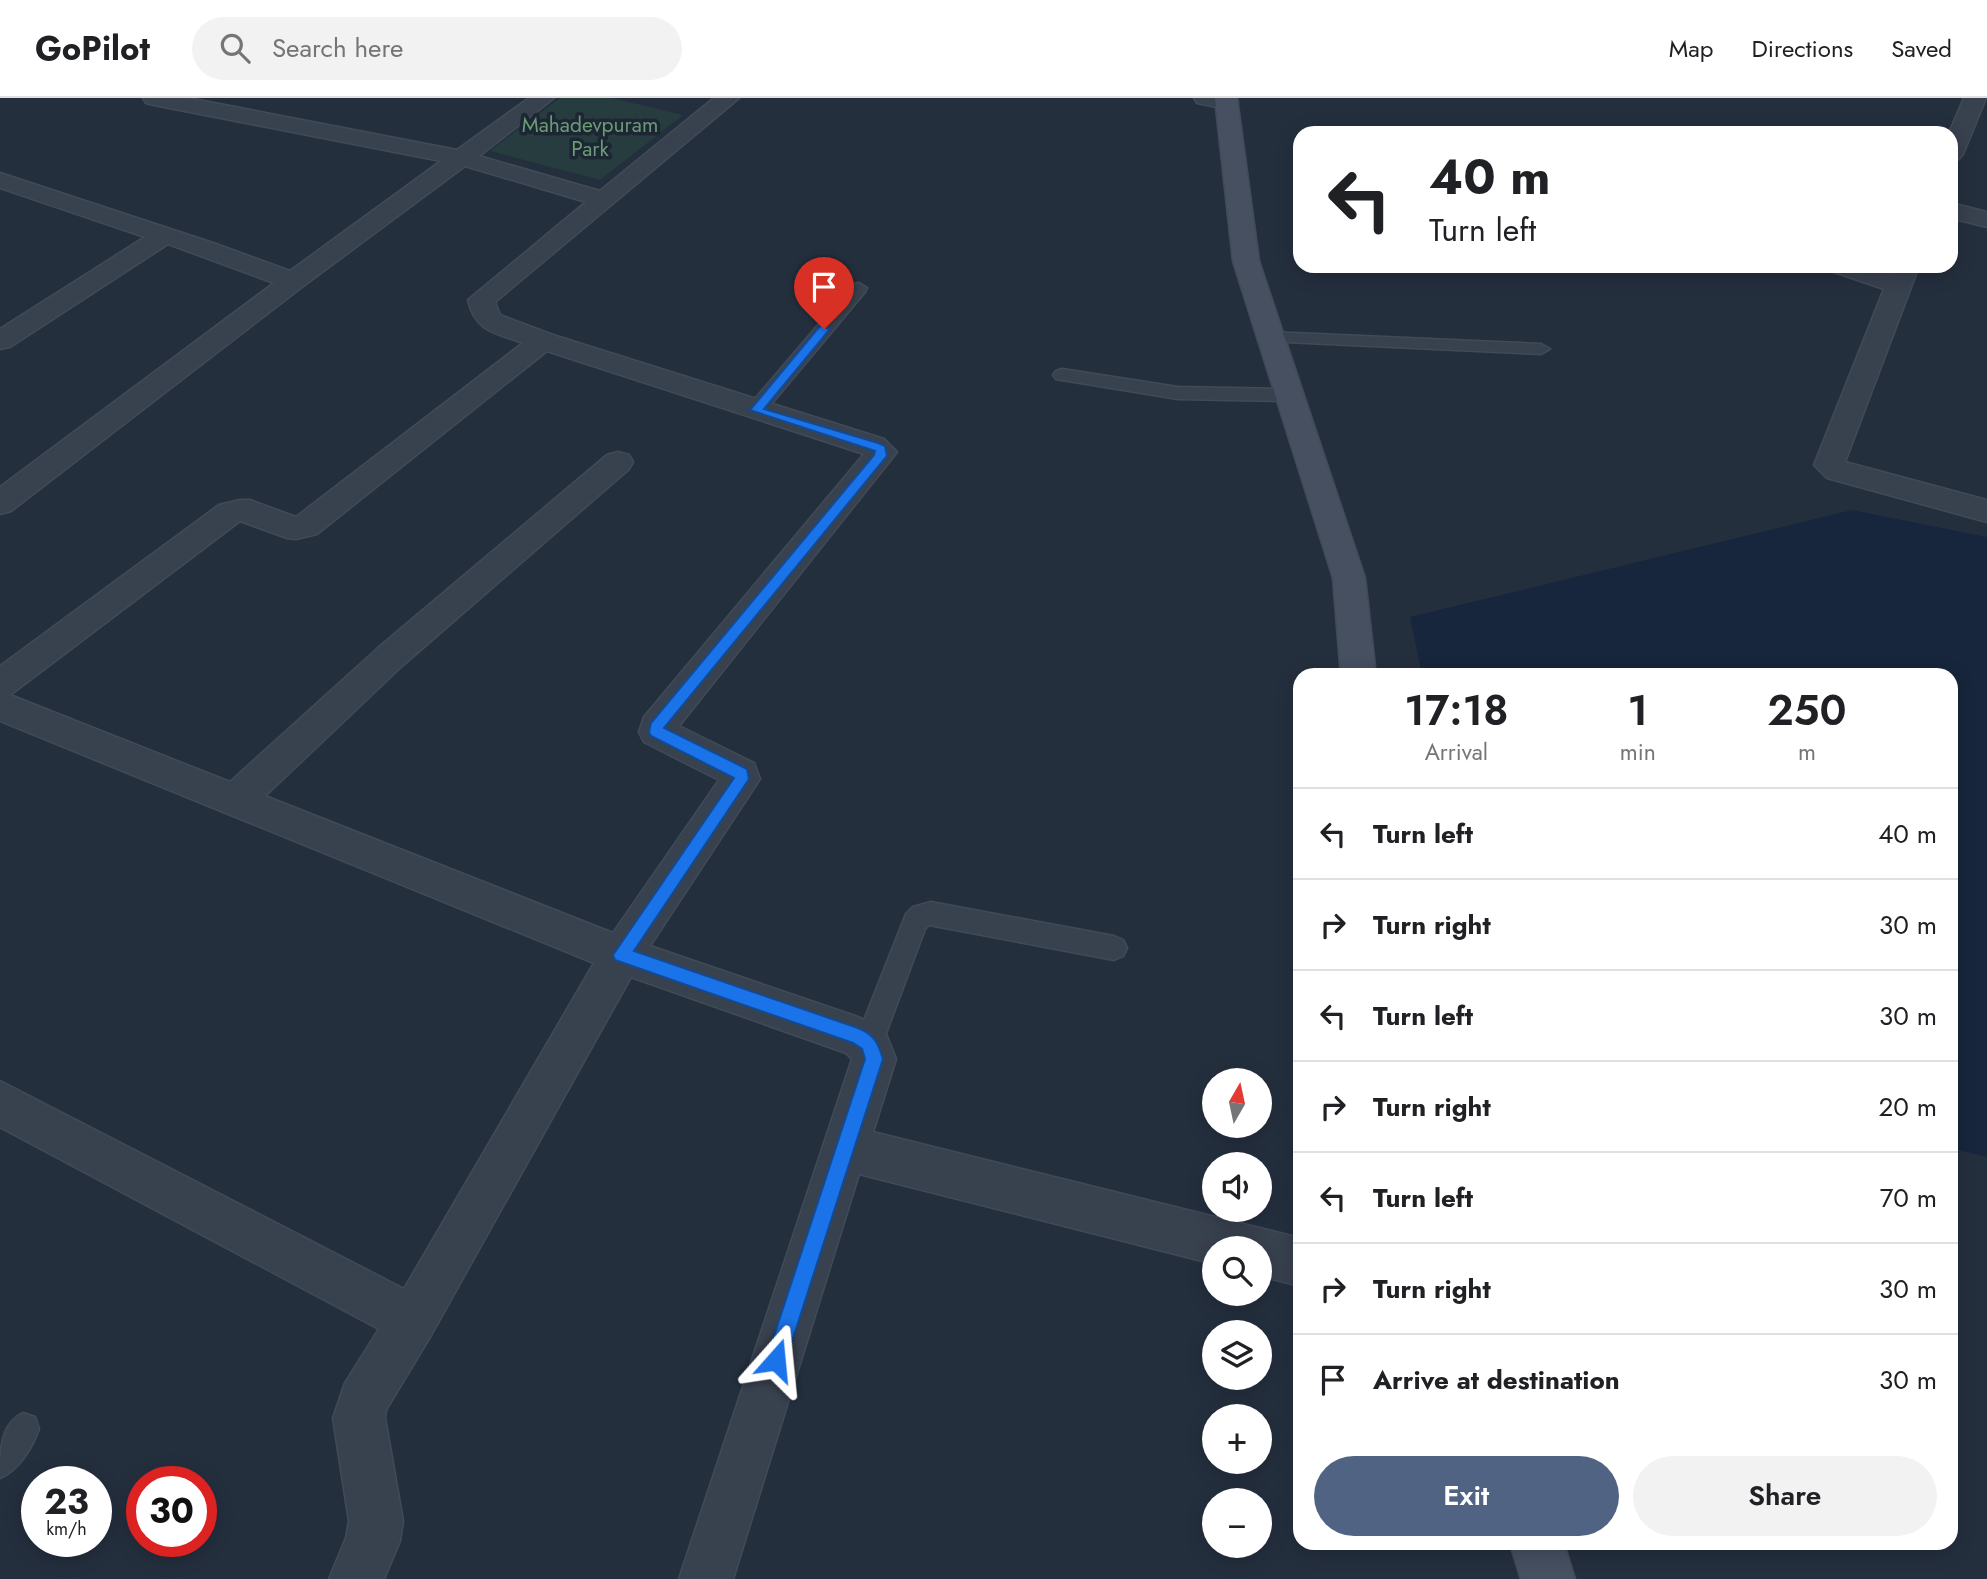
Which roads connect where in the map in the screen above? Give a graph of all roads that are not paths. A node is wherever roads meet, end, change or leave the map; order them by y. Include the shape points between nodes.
1 (154, 98) edge
2 (543, 98) edge
3 (728, 98) edge
4 (1975, 98) edge
5 (1219, 99) edge
6 (192, 102) edge
7 (1958, 138) edge
8 (461, 158) junction
9 (0, 180) edge
10 (33, 191) junction
11 (605, 200) junction
12 (11, 204) dead end
13 (1958, 212) edge
14 (1987, 220) edge
15 (165, 235) junction
16 (1902, 275) edge
17 (293, 281) junction
18 (859, 288) dead end
19 (1271, 337) junction
20 (0, 341) edge
21 (544, 341) junction
22 (1541, 349) dead end
23 (1062, 375) dead end
24 (1290, 395) junction
25 (756, 410) junction
26 (618, 462) dead end
27 (0, 503) edge
28 (1987, 511) edge
29 (1358, 668) edge
30 (0, 685) edge
31 (0, 706) edge
32 (236, 800) junction
33 (1114, 948) dead end
34 (621, 955) junction
35 (869, 1043) junction
36 (0, 1103) edge
37 (845, 1148) junction
38 (1202, 1237) edge
39 (1272, 1255) edge
40 (1293, 1260) edge
41 (413, 1320) junction
42 (23, 1429) dead end
43 (0, 1461) edge
44 (1539, 1550) edge
45 (356, 1579) edge
46 (706, 1579) edge
47 (1548, 1579) edge

1 - 6 street
2 - 8 street
3 - 11 street
4 - 7 street
5 - 19 street via 1246,261
6 - 8 street
8 - 11 street
8 - 17 street
9 - 10 street
10 - 12 street
10 - 15 street
11 - 21 street via 481,300 490,321
13 - 14 street
15 - 17 street
15 - 20 street
16 - 28 street via 1829,466
17 - 27 street
18 - 25 lane
19 - 22 lane
19 - 24 street
21 - 25 street
21 - 30 street via 306,526 290,529 249,509 230,513
23 - 24 lane via 1178,393
24 - 29 street via 1349,578
25 - 34 street via 882,452 657,727 657,732 741,774 741,779
26 - 32 street via 390,657
31 - 32 street
32 - 34 street
33 - 35 lane via 922,915 915,922
34 - 35 street
34 - 41 street
35 - 37 street via 874,1059
36 - 41 street
37 - 38 street
37 - 46 street
39 - 40 street
41 - 45 street via 363,1401 359,1418 376,1521 373,1541
42 - 43 lane
44 - 47 street

